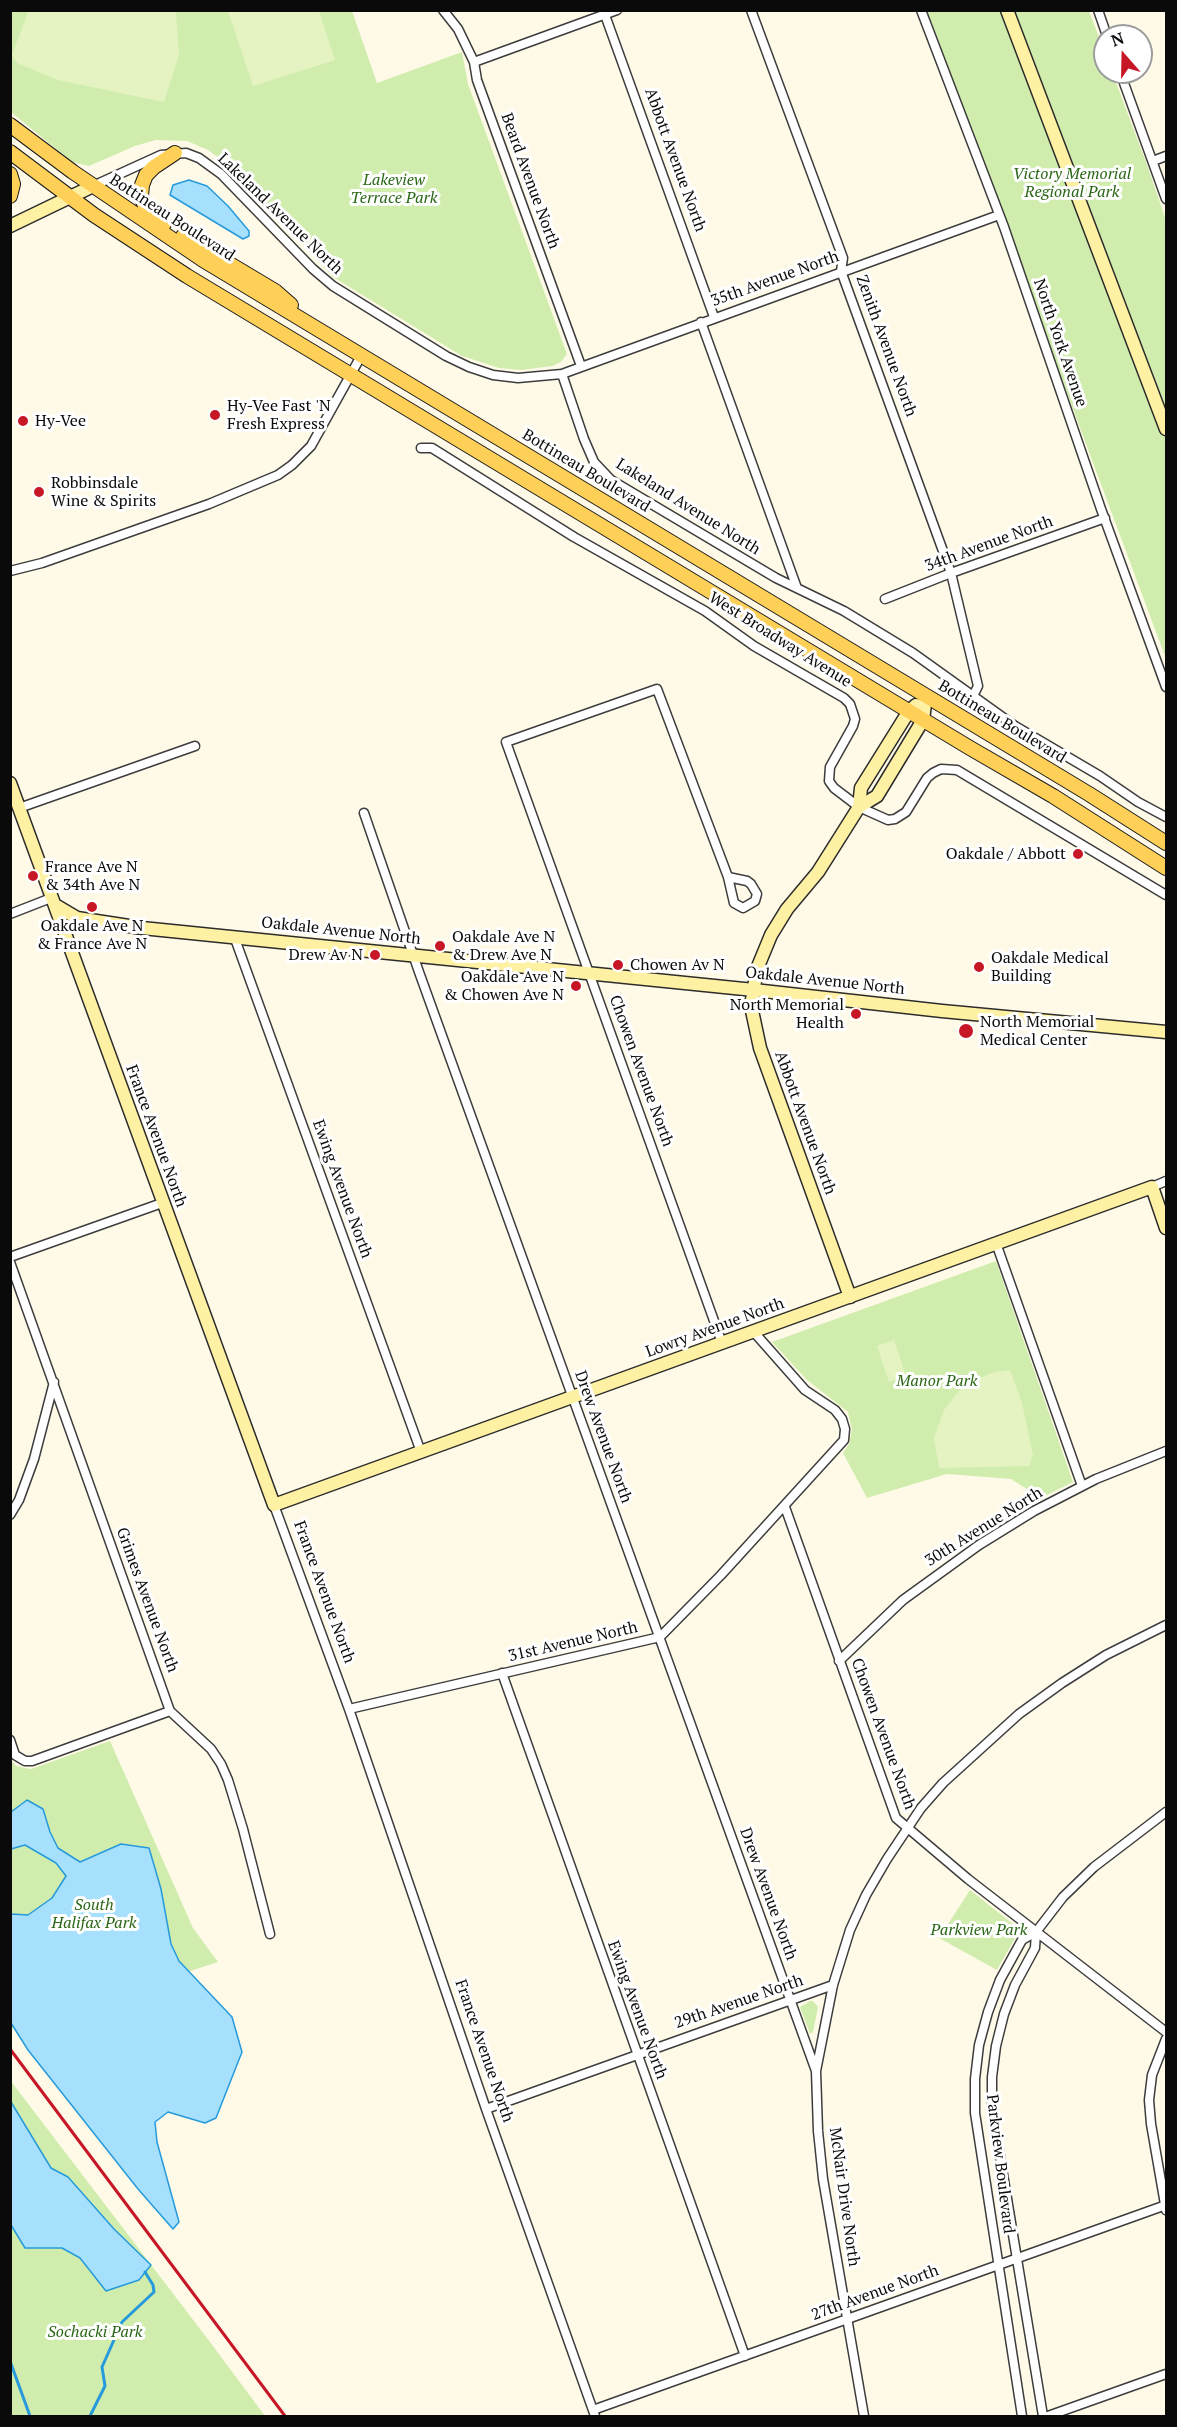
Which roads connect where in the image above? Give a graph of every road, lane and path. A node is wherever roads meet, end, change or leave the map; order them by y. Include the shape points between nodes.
1 (443, 10) edge
2 (751, 10) edge
3 (921, 10) edge
4 (1007, 10) edge
5 (612, 12) edge
6 (474, 62) junction
7 (1124, 84) edge
8 (10, 125) edge
9 (10, 152) edge
10 (175, 153) junction
11 (1167, 156) edge
12 (1153, 161) junction
13 (10, 174) edge
14 (93, 186) junction
15 (10, 196) edge
16 (70, 197) junction
17 (1167, 199) edge
18 (999, 215) junction
19 (10, 226) edge
20 (841, 272) junction
21 (714, 317) junction
22 (701, 322) junction
23 (330, 337) junction
24 (361, 356) junction
25 (582, 366) junction
26 (562, 374) junction
27 (350, 375) junction
28 (1167, 429) edge
29 (421, 448) dead end
30 (1105, 518) junction
31 (10, 571) edge
32 (951, 573) junction
33 (797, 588) junction
34 (885, 599) dead end
35 (1167, 687) edge
36 (926, 696) junction
37 (973, 696) junction
38 (909, 711) junction
39 (923, 720) junction
40 (195, 746) dead end
41 (10, 783) edge
42 (859, 807) junction
43 (19, 808) junction
44 (364, 813) dead end
45 (1167, 817) edge
46 (1167, 843) edge
47 (1167, 868) edge
48 (728, 876) dead end
49 (1167, 895) edge
50 (53, 901) junction
51 (10, 914) edge
52 (234, 936) junction
53 (414, 956) junction
54 (590, 973) junction
55 (753, 990) junction
56 (1167, 1032) edge
57 (1167, 1181) edge
58 (1152, 1186) junction
59 (162, 1203) junction
60 (1167, 1228) edge
61 (996, 1243) junction
62 (10, 1257) edge
63 (10, 1262) edge
64 (850, 1297) junction
65 (753, 1331) junction
66 (722, 1342) junction
67 (54, 1382) junction
68 (572, 1397) junction
69 (1167, 1451) edge
70 (421, 1452) junction
71 (1082, 1486) junction
72 (274, 1505) junction
73 (785, 1506) junction
74 (10, 1515) edge
75 (1167, 1625) edge
76 (660, 1637) junction
77 (839, 1660) junction
78 (502, 1673) junction
79 (349, 1709) junction
80 (170, 1711) junction
81 (10, 1740) edge
82 (1167, 1812) edge
83 (907, 1829) junction
84 (1036, 1932) junction
85 (270, 1934) dead end
86 (833, 1985) junction
87 (789, 2000) junction
88 (1167, 2032) edge
89 (1167, 2039) edge
90 (637, 2054) junction
91 (816, 2070) junction
92 (486, 2109) junction
93 (1166, 2207) edge
94 (1016, 2259) junction
95 (998, 2265) junction
96 (847, 2319) junction
97 (745, 2356) junction
98 (1167, 2374) edge
99 (594, 2413) edge
100 (864, 2416) edge
101 (1022, 2416) edge
102 (1043, 2416) edge
103 (1048, 2416) edge

1 - 6 street, Beard Avenue North via 458,29
2 - 20 street, Zenith Avenue North via 843,258
3 - 18 street, North York Avenue
4 - 28 street
5 - 6 street
5 - 21 street, Abbott Avenue North
6 - 25 street, Beard Avenue North via 477,80
7 - 12 street
8 - 14 main road, Bottineau Boulevard
9 - 16 main road
10 - 14 street via 161,155
10 - 23 main road via 154,167 142,184 141,196 150,213 275,291
10 - 26 street, Lakeland Avenue North via 186,153 209,164 333,286 446,356 493,375 518,378
11 - 12 street
12 - 17 street
13 - 15 main road via 14,184
14 - 16 street
14 - 23 main road, Bottineau Boulevard via 203,260
16 - 19 street
16 - 27 main road via 163,261
18 - 20 street, 35th Avenue North
18 - 30 street, North York Avenue
20 - 21 street, 35th Avenue North
20 - 32 street, Zenith Avenue North
21 - 22 street, 35th Avenue North
22 - 25 street, 35th Avenue North
22 - 33 street
23 - 24 main road, Bottineau Boulevard
24 - 27 street
24 - 36 main road, Bottineau Boulevard
25 - 26 street, 35th Avenue North
26 - 33 street, Lakeland Avenue North via 594,462 611,480
27 - 31 street via 311,446 278,475 209,504
27 - 38 main road
29 - 42 street, West Broadway Avenue via 432,448 844,698 855,719 830,767 829,781
30 - 32 street, 34th Avenue North
30 - 35 street, North York Avenue
32 - 34 street, 34th Avenue North
32 - 37 street, Zenith Avenue North via 978,686
33 - 37 street, Lakeland Avenue North via 913,653
36 - 38 street, Abbott Avenue North
36 - 39 street, Abbott Avenue North
36 - 46 main road, Bottineau Boulevard
37 - 45 street, Lakeland Avenue North via 1015,726
38 - 39 main road
38 - 42 street, Abbott Avenue North via 861,788
39 - 42 street, Abbott Avenue North via 877,796
39 - 47 main road
40 - 43 street
41 - 43 street, France Avenue North
42 - 49 street, West Broadway Avenue via 888,820 895,819 906,812 933,773 957,770
42 - 55 street, Abbott Avenue North via 818,872 777,924 764,949
43 - 50 street, France Avenue North
44 - 53 street, Drew Avenue North
48 - 54 street, Chowen Avenue North via 657,689 506,742
50 - 51 street
50 - 52 street, Oakdale Avenue North via 77,918
50 - 59 street, France Avenue North
52 - 53 street, Oakdale Avenue North
52 - 70 street, Ewing Avenue North
53 - 54 street, Oakdale Avenue North
53 - 68 street, Drew Avenue North
54 - 55 street, Oakdale Avenue North
54 - 66 street, Chowen Avenue North
55 - 56 street, Oakdale Avenue North
55 - 64 street, Abbott Avenue North via 751,1006 760,1048
57 - 58 street, Lowry Avenue North
58 - 60 street
58 - 61 street, Lowry Avenue North
59 - 62 street
59 - 72 street, France Avenue North
61 - 64 street, Lowry Avenue North
61 - 71 street
63 - 67 street, Grimes Avenue North
64 - 65 street, Lowry Avenue North
65 - 66 street, Lowry Avenue North
65 - 73 street, 31st Avenue North via 805,1390 835,1410 846,1429 844,1440
66 - 68 street, Lowry Avenue North
67 - 74 street via 34,1460
67 - 80 street, Grimes Avenue North
68 - 70 street, Lowry Avenue North
68 - 76 street, Drew Avenue North
69 - 71 street, 30th Avenue North
70 - 72 street, Lowry Avenue North
71 - 77 street, 30th Avenue North via 1034,1511 936,1574
72 - 79 street, France Avenue North
73 - 76 street, 31st Avenue North
73 - 77 street, Chowen Avenue North
75 - 83 street, McNair Drive North via 1106,1655 1019,1714 943,1783
76 - 78 street, 31st Avenue North
76 - 87 street, Drew Avenue North
77 - 83 street, Chowen Avenue North via 896,1818
78 - 79 street, 31st Avenue North
78 - 90 street, Ewing Avenue North
79 - 92 street, France Avenue North
80 - 81 street via 32,1761 15,1755
80 - 85 street, Grimes Avenue North via 221,1764 243,1829
82 - 84 street, Parkview Boulevard via 1094,1867 1063,1897
83 - 84 street, Chowen Avenue North
83 - 86 street, McNair Drive North via 866,1895
84 - 88 street, Chowen Avenue North
84 - 94 street, Parkview Boulevard via 1035,1947 1004,2014 992,2077 996,2141
84 - 95 street, Parkview Boulevard via 1022,1940 1000,1980 982,2034 975,2079 976,2124
86 - 87 street, 29th Avenue North
86 - 91 street, McNair Drive North
87 - 90 street, 29th Avenue North
87 - 91 street, Drew Avenue North
89 - 93 street via 1152,2075 1149,2100
90 - 92 street, 29th Avenue North
90 - 97 street, Ewing Avenue North
91 - 96 street, McNair Drive North via 823,2179
92 - 99 street, France Avenue North
93 - 94 street, 27th Avenue North
94 - 95 street, 27th Avenue North
94 - 102 street, Parkview Boulevard
95 - 96 street, 27th Avenue North
95 - 101 street, Parkview Boulevard
96 - 97 street, 27th Avenue North
96 - 100 street, McNair Drive North
97 - 99 street, 27th Avenue North
98 - 103 street

